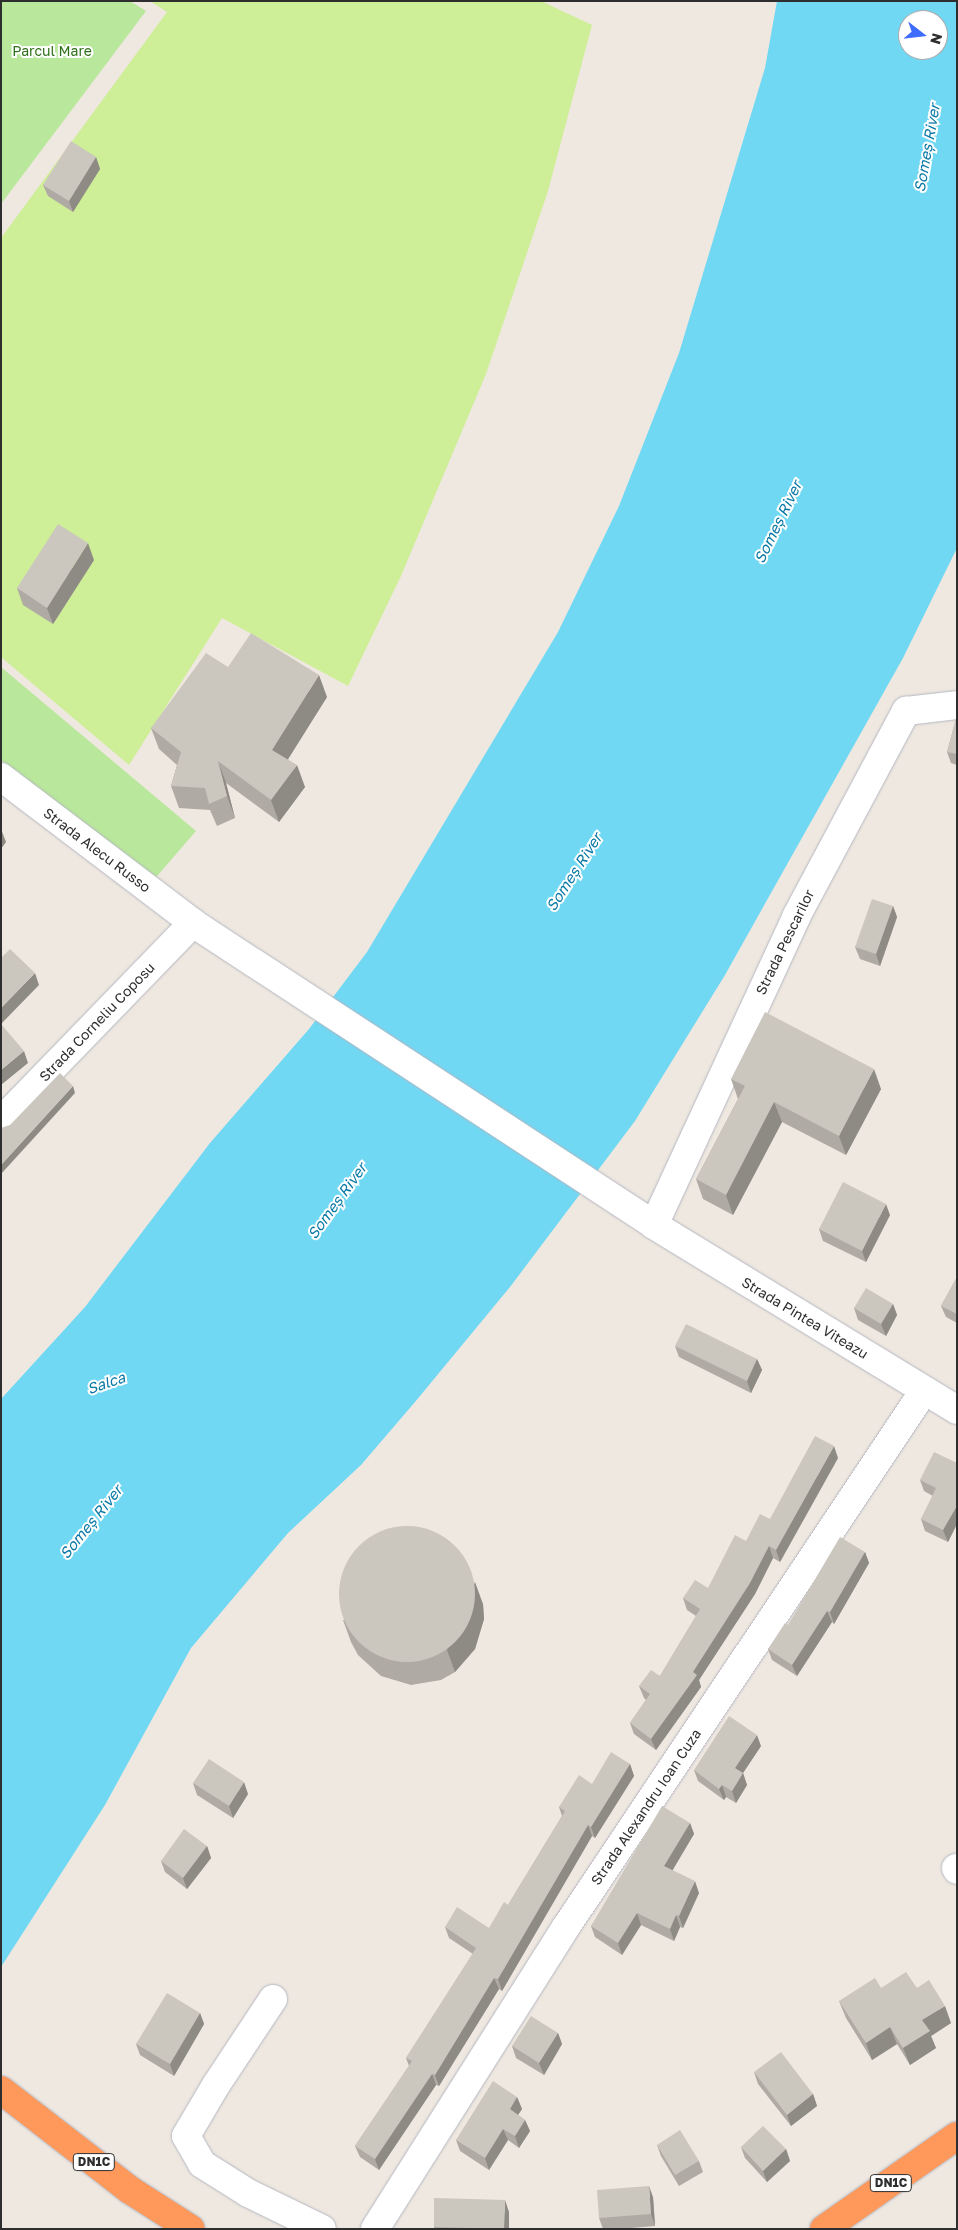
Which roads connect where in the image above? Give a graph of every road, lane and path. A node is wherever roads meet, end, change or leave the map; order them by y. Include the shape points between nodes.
1 (957, 705) edge
2 (1, 777) edge
3 (193, 923) junction
4 (254, 963) joint
5 (1, 1121) edge
6 (643, 1218) junction
7 (924, 1391) junction
8 (957, 1410) edge
9 (273, 1999) dead end
10 (1, 2090) edge
11 (957, 2136) edge
12 (191, 2229) edge
13 (322, 2229) edge
14 (375, 2229) edge
15 (824, 2229) edge

1 - 6 street, Strada Pescarilor via 906,711 796,916
2 - 3 street, Strada Alecu Russo
3 - 4 street, Strada Alecu Russo
3 - 5 street, Strada Corneliu Coposu
4 - 6 street, Strada Pintea Viteazu
6 - 7 street, Strada Pintea Viteazu
7 - 8 street, Strada Pintea Viteazu
7 - 14 street, Strada Alexandru Ioan Cuza via 566,1927
9 - 13 street via 216,2084 186,2136 202,2164 248,2193
10 - 12 highway, DN1C via 130,2190
11 - 15 highway, DN1C

